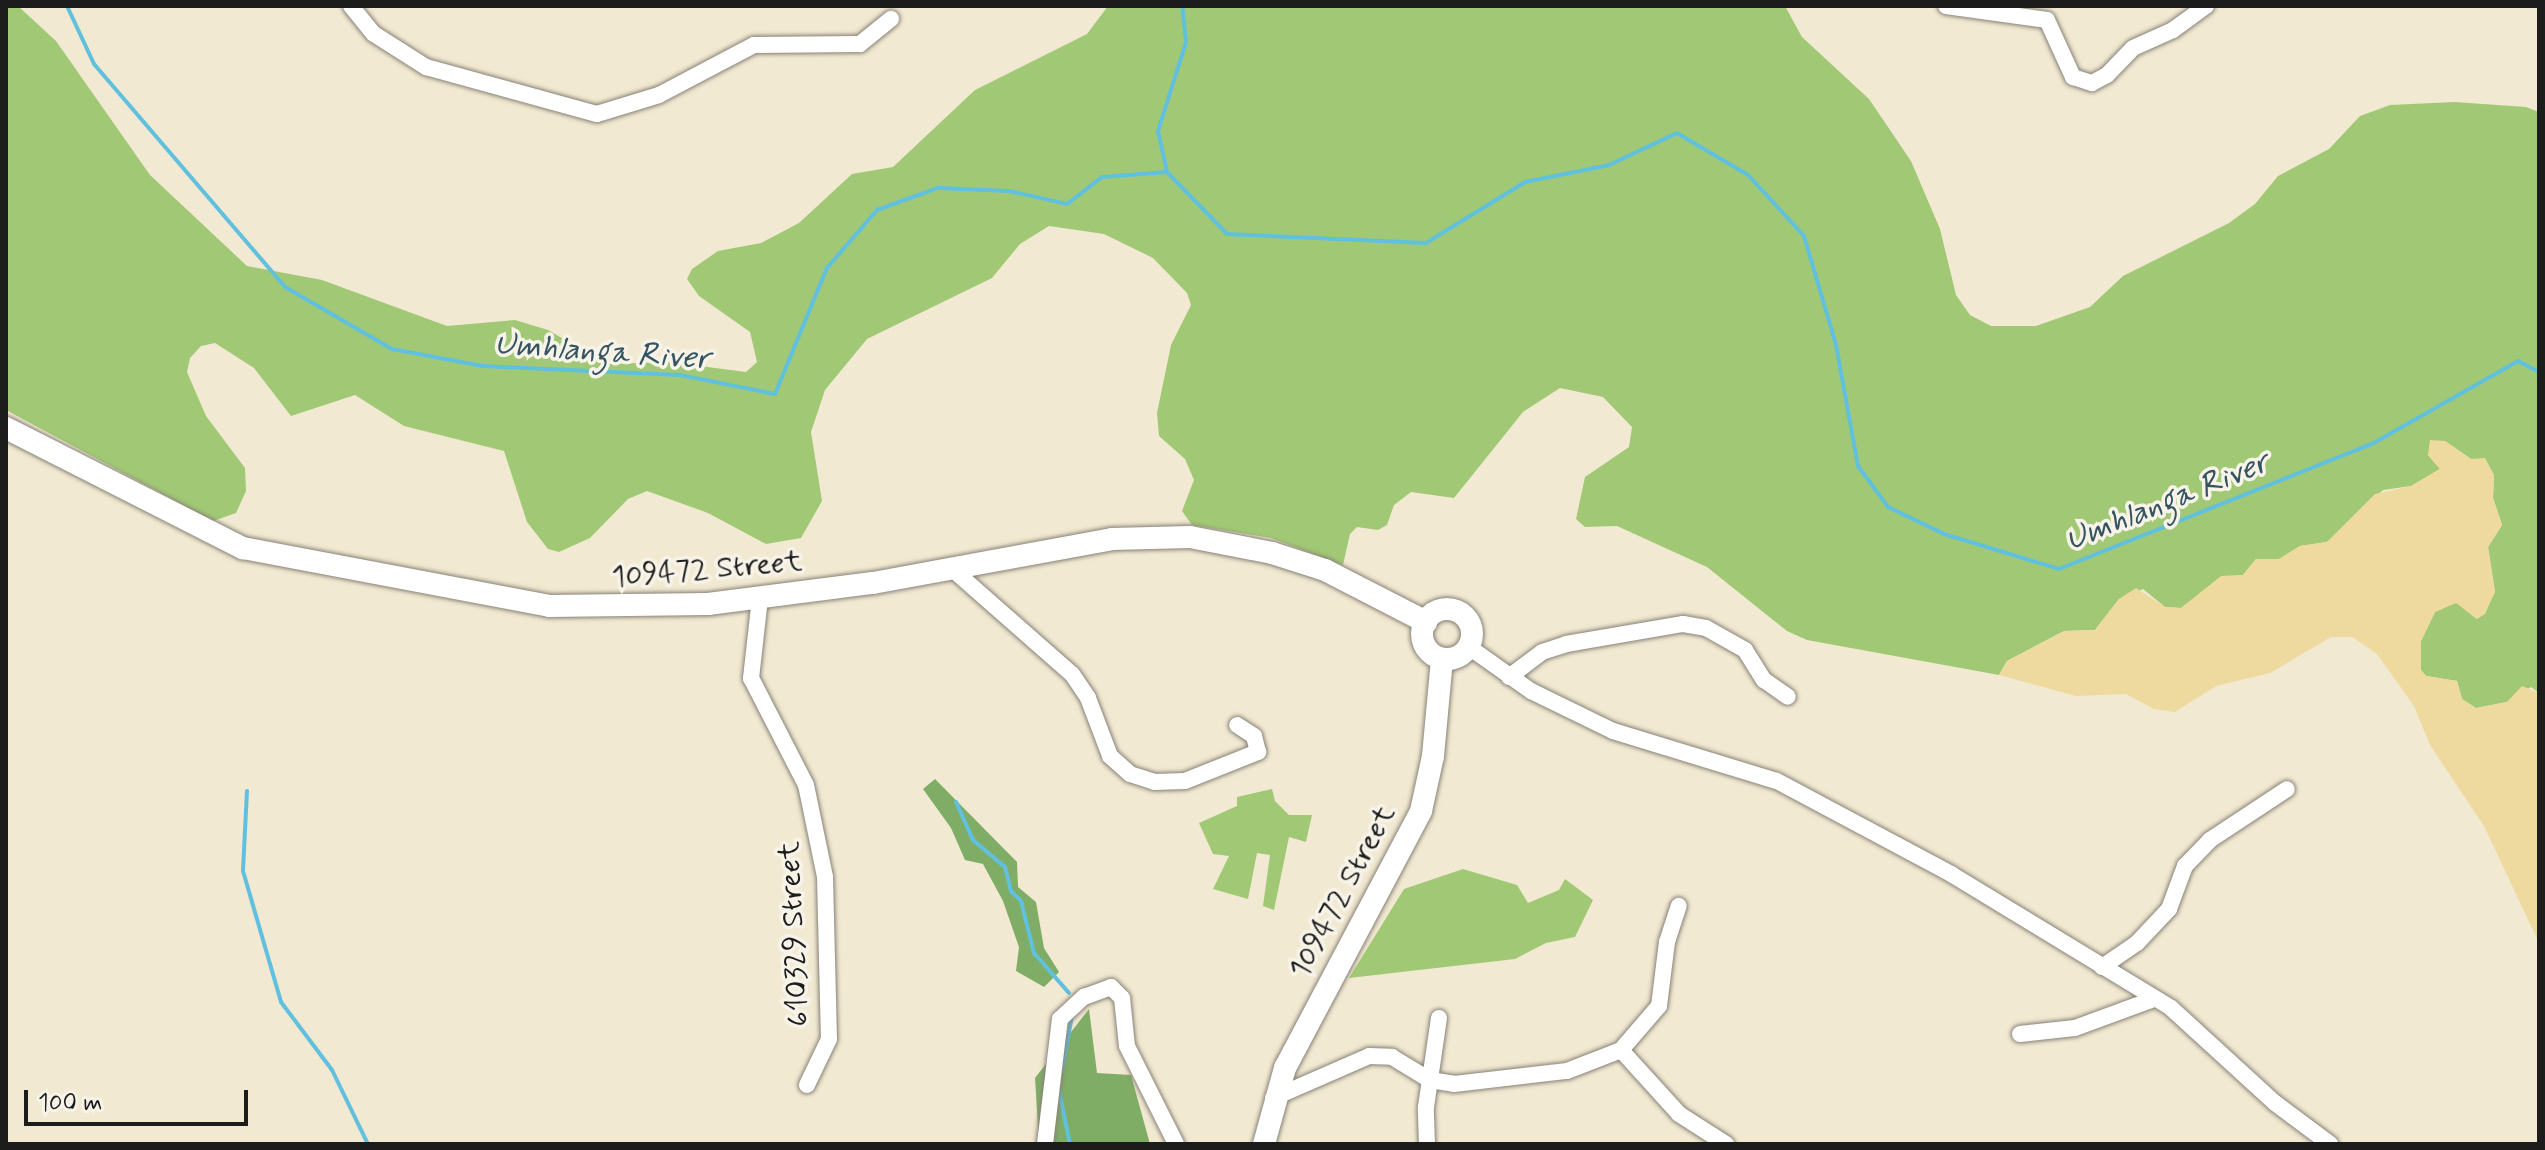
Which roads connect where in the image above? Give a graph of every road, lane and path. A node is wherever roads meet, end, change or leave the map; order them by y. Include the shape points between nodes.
1 (351, 6) edge
2 (1946, 6) edge
3 (2206, 6) edge
4 (891, 19) dead end
5 (6, 428) edge
6 (950, 567) junction
7 (760, 598) junction
8 (1426, 622) junction
9 (1469, 647) junction
10 (1442, 659) junction
11 (1509, 677) junction
12 (1788, 697) dead end
13 (1237, 725) dead end
14 (2287, 789) dead end
15 (1679, 906) dead end
16 (2102, 967) junction
17 (2154, 999) junction
18 (1439, 1018) dead end
19 (2020, 1034) dead end
20 (1621, 1050) junction
21 (1430, 1080) junction
22 (807, 1085) dead end
23 (1273, 1098) junction
24 (1045, 1144) edge
25 (1176, 1144) edge
26 (1264, 1144) edge
27 (1427, 1144) edge
28 (1726, 1144) edge
29 (2330, 1144) edge

1 - 4 street via 374,34 426,67 597,114 659,95 745,48 774,41 860,44
2 - 3 street via 2047,20 2073,77 2092,83 2133,48 2173,30
5 - 7 street, 109472 Street via 203,532 255,551 549,606 635,608
6 - 7 street, 109472 Street
6 - 8 street, 109472 Street via 1112,539 1190,537 1325,570
6 - 13 street via 1072,674 1110,756 1130,774 1154,782 1185,781 1258,752 1254,736
7 - 22 street, 610329 Street via 751,678 799,768 823,850 830,1025 825,1055
8 - 9 street via 1443,610 1457,611 1471,626
8 - 10 street via 1424,642
9 - 10 street
9 - 11 street
10 - 23 street, 109472 Street via 1433,756 1418,820 1327,985
11 - 12 street via 1542,652 1566,644 1683,624 1706,628 1745,650 1764,680
11 - 16 street via 1613,731 1777,781 1951,874
14 - 16 street via 2210,840 2185,866 2169,909 2137,943
15 - 20 street via 1667,942 1659,1006
16 - 17 street
17 - 19 street via 2075,1028
17 - 29 street
18 - 21 street
20 - 21 street via 1567,1071 1454,1084
20 - 28 street via 1679,1114
21 - 23 street via 1380,1054 1347,1063
21 - 27 street
23 - 26 street, 109472 Street
24 - 25 street via 1060,1019 1084,997 1111,987 1122,998 1127,1046

